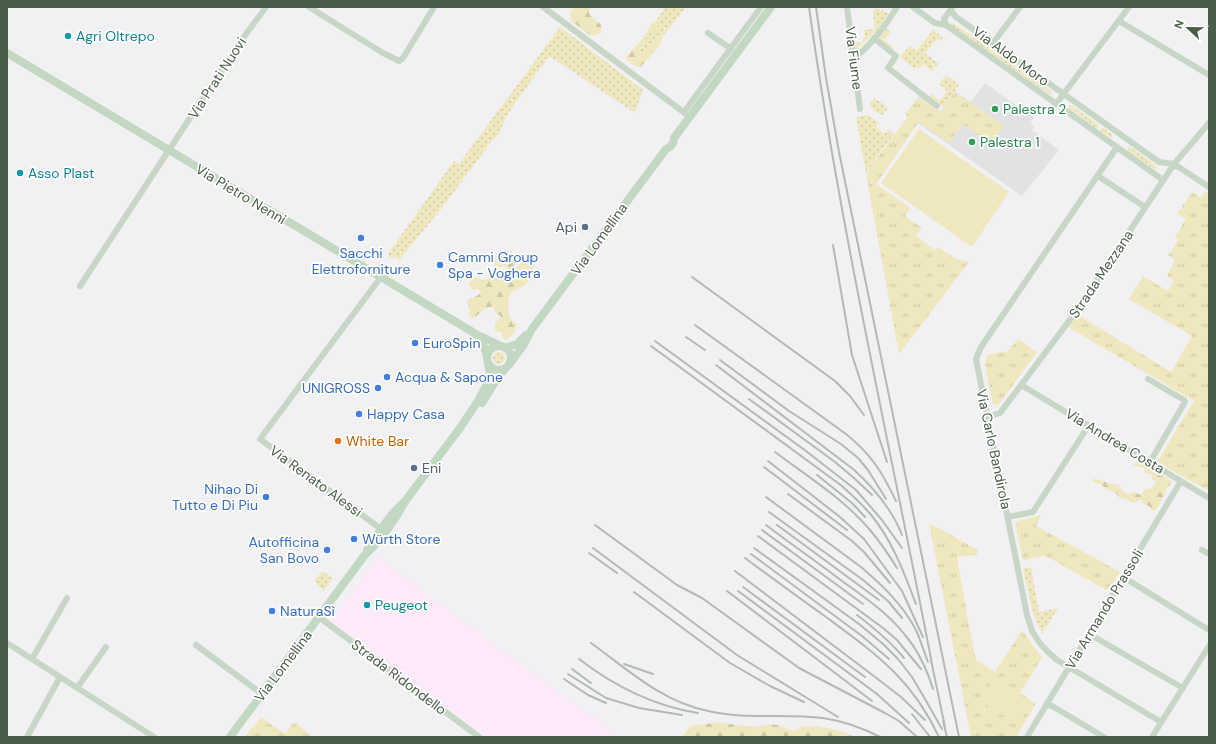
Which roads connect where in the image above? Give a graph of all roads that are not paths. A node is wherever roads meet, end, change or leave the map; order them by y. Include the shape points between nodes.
1 (266, 7) edge
2 (309, 7) edge
3 (434, 7) edge
4 (544, 7) edge
5 (761, 7) edge
6 (771, 7) edge
7 (847, 7) edge
8 (897, 7) edge
9 (913, 7) edge
10 (1020, 7) edge
11 (1129, 7) edge
12 (952, 8) edge
13 (1119, 20) junction
14 (946, 25) junction
15 (708, 33) dead end
16 (874, 38) junction
17 (993, 43) junction
18 (731, 49) junction
19 (7, 53) edge
20 (854, 58) junction
21 (1209, 75) edge
22 (1064, 94) junction
23 (1056, 104) junction
24 (937, 106) dead end
25 (860, 109) dead end
26 (687, 115) junction
27 (1209, 123) edge
28 (1117, 147) junction
29 (169, 151) junction
30 (1174, 164) junction
31 (1098, 176) junction
32 (1163, 180) junction
33 (1209, 187) edge
34 (1145, 207) junction
35 (381, 277) junction
36 (80, 286) dead end
37 (532, 329) junction
38 (476, 334) junction
39 (504, 347) junction
40 (488, 360) junction
41 (507, 367) junction
42 (1148, 379) dead end
43 (1021, 384) junction
44 (987, 417) junction
45 (1089, 426) junction
46 (460, 428) junction
47 (1150, 462) junction
48 (1181, 481) junction
49 (1209, 498) edge
50 (406, 500) junction
51 (1008, 517) junction
52 (381, 529) junction
53 (1202, 550) dead end
54 (1209, 554) edge
55 (364, 556) junction
56 (1123, 577) junction
57 (67, 598) dead end
58 (319, 617) junction
59 (1209, 630) edge
60 (1089, 634) junction
61 (7, 643) edge
62 (196, 645) dead end
63 (106, 647) dead end
64 (1209, 648) edge
65 (32, 659) junction
66 (1069, 668) junction
67 (60, 677) junction
68 (77, 688) junction
69 (1183, 688) junction
70 (262, 694) junction
71 (1047, 703) junction
72 (1161, 722) junction
73 (27, 737) edge
74 (154, 737) edge
75 (230, 737) edge
76 (479, 737) edge
77 (1027, 737) edge
78 (1104, 737) edge
79 (1152, 737) edge

1 - 29 street, Via Prati Nuovi via 239,43
2 - 3 street via 383,53 399,60 403,58
4 - 26 street
5 - 18 street, Via Lomellina
6 - 26 main road, Via Lomellina
7 - 20 street, Via Fiume
8 - 16 street
9 - 14 street, Via Aldo Moro via 935,23
10 - 17 street
11 - 13 street
12 - 14 street via 944,19
12 - 17 street, Via Aldo Moro via 956,17
13 - 21 street
13 - 22 street
14 - 23 street, Via Aldo Moro
15 - 18 street
16 - 20 street
16 - 24 street via 896,56 888,68
17 - 22 street, Via Aldo Moro
18 - 26 street, Via Lomellina
19 - 29 main road, Via Pietro Nenni
20 - 25 street, Via Fiume
22 - 23 street
22 - 30 street, Via Aldo Moro via 1159,162
23 - 28 street, Via Aldo Moro
26 - 37 main road, Via Lomellina via 674,138 666,144 666,149
27 - 30 street, Strada Mezzana
28 - 31 street, Via Carlo Bandirola
28 - 32 street, Via Aldo Moro
29 - 35 main road, Via Pietro Nenni
29 - 36 street, Via Prati Nuovi
30 - 32 street, Strada Mezzana
30 - 33 street, Via Aldo Moro
31 - 34 street
31 - 44 street, Via Carlo Bandirola via 977,353
32 - 34 street, Strada Mezzana
34 - 43 street, Strada Mezzana via 1078,309
35 - 38 main road, Via Pietro Nenni
35 - 52 street, Via Renato Alessi via 260,440
37 - 39 main road, Via Lomellina via 517,344
37 - 41 main road, Via Lomellina
38 - 39 main road, Via Pietro Nenni
38 - 40 main road via 483,344
39 - 40 main road, Via Lomellina via 491,349
39 - 41 main road via 511,357
40 - 41 main road via 495,370
40 - 46 main road, Via Lomellina via 490,374 487,385
41 - 46 main road, Via Lomellina via 488,395
42 - 47 street via 1185,402
43 - 44 street, Strada Mezzana via 1000,413
43 - 45 street, Via Andrea Costa
44 - 51 street, Via Carlo Bandirola
45 - 47 street, Via Andrea Costa
45 - 51 street via 1033,512
46 - 50 main road, Via Lomellina
47 - 48 street, Via Andrea Costa
48 - 49 street, Via Andrea Costa
48 - 56 street, Via Armando Prassoli
50 - 52 main road, Via Lomellina
50 - 55 main road, Via Lomellina via 386,532
51 - 66 street, Via Carlo Bandirola via 1029,622 1046,650
52 - 55 main road, Via Lomellina
53 - 54 street
55 - 58 main road, Via Lomellina
56 - 59 street
56 - 60 street, Via Armando Prassoli
57 - 65 street
58 - 70 main road, Via Lomellina
58 - 76 street, Strada Ridondello
60 - 66 street, Via Armando Prassoli
60 - 69 street
61 - 65 street
62 - 70 street
63 - 68 street
64 - 69 street
65 - 67 street
66 - 71 street, Via Armando Prassoli
66 - 72 street, Via Carlo Bandirola
67 - 68 street
67 - 73 street
68 - 74 street
69 - 72 street
70 - 75 main road, Via Lomellina
71 - 77 street, Via Armando Prassoli
71 - 78 street
72 - 79 street

